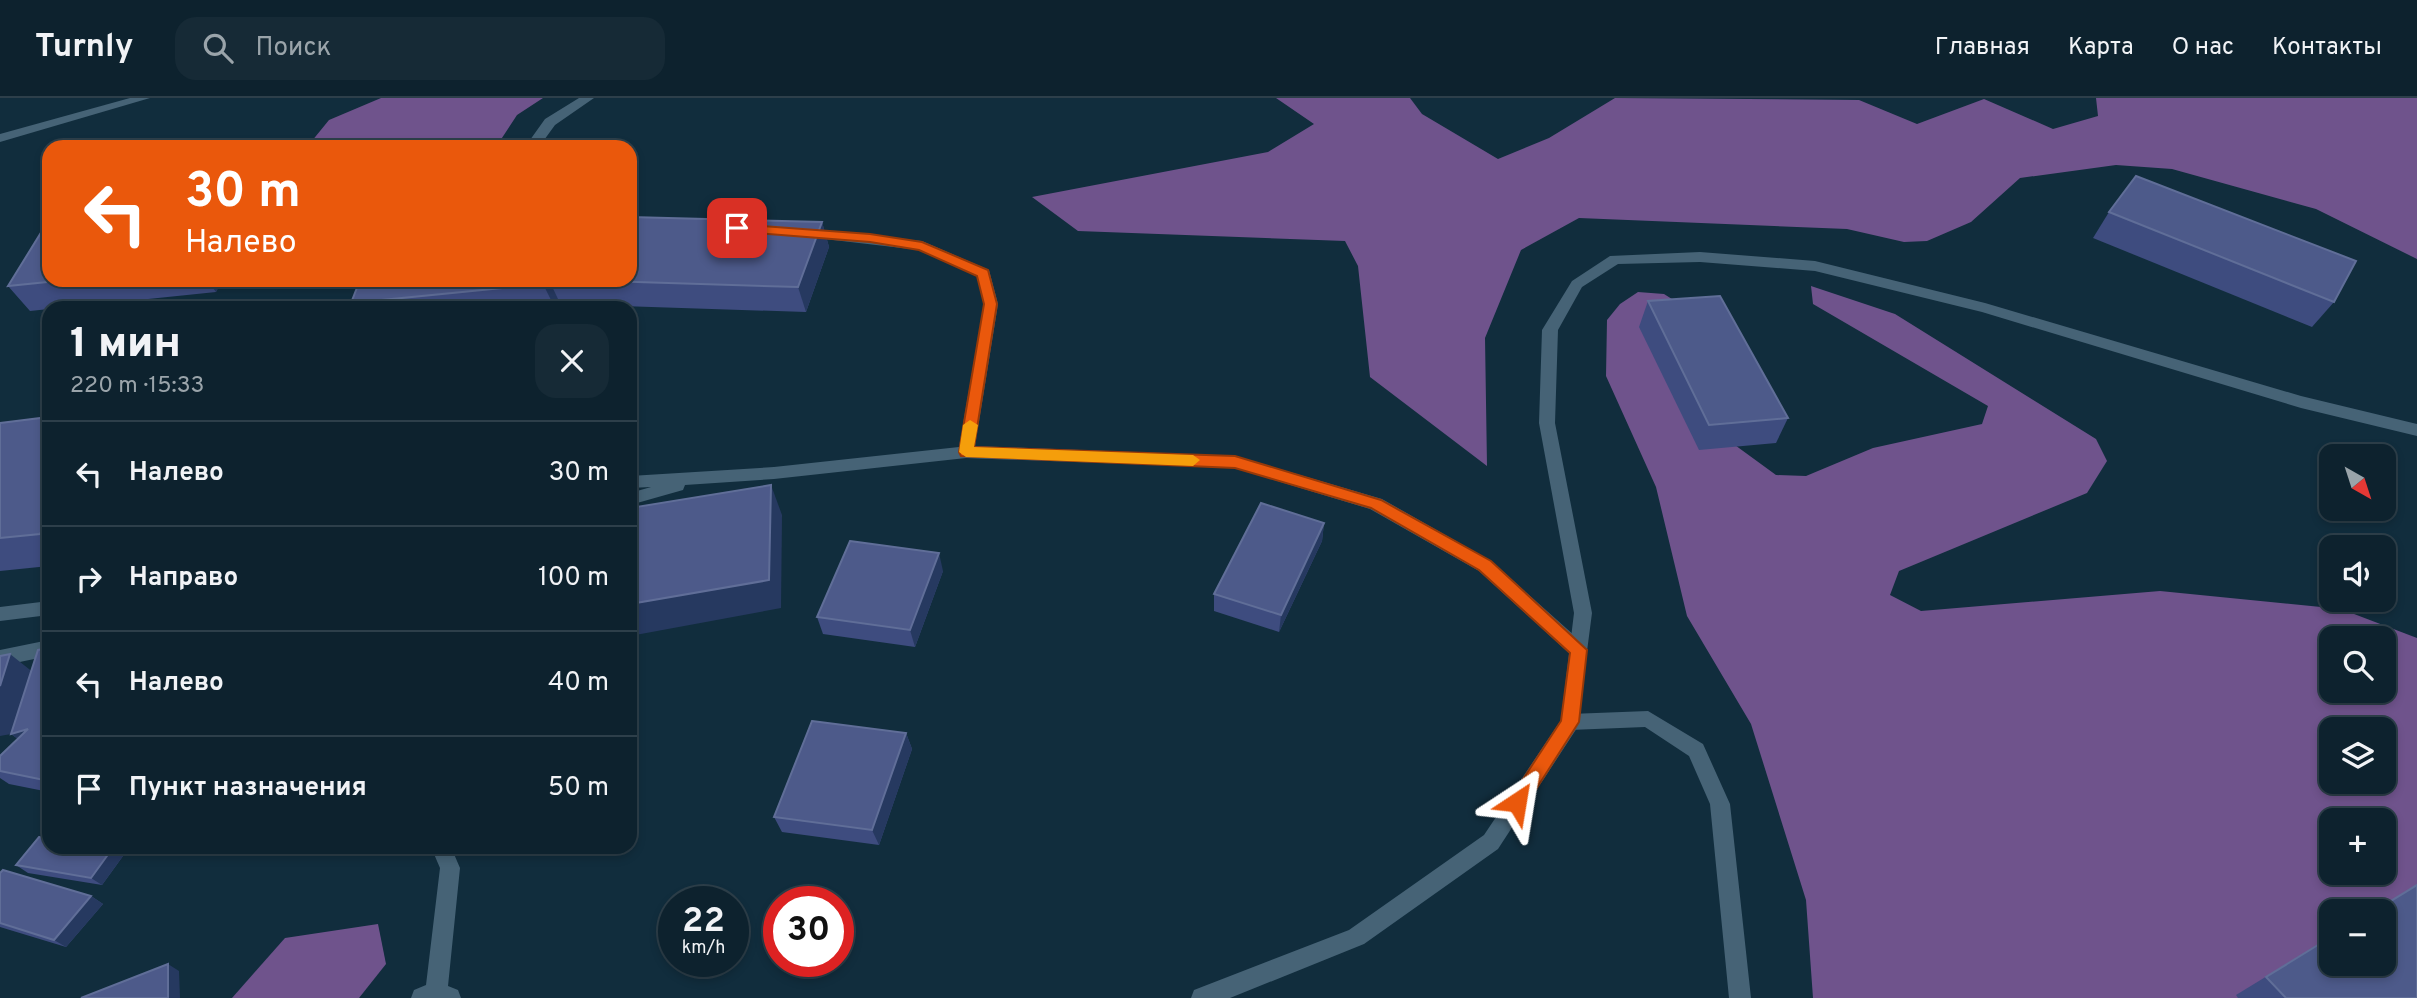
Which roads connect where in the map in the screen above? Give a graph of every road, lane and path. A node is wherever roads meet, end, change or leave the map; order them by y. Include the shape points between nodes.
1 (144, 98) edge
2 (588, 98) edge
3 (0, 138) edge
4 (538, 140) edge
5 (790, 232) edge
6 (2417, 430) edge
7 (966, 452) junction
8 (711, 477) junction
9 (637, 481) edge
10 (637, 497) edge
11 (42, 609) edge
12 (0, 614) edge
13 (42, 649) edge
14 (1578, 650) junction
15 (0, 658) edge
16 (1570, 722) junction
17 (444, 854) edge
18 (436, 996) edge
19 (1202, 998) edge
20 (1740, 998) edge

1 - 3 street
2 - 4 street via 551,122
5 - 7 street via 922,246 984,273 991,304
6 - 14 street via 2301,402 1985,308 1815,265 1700,257 1615,259 1577,284 1549,330 1547,423 1584,613
7 - 8 street
7 - 14 street via 1235,462 1376,504 1485,566
8 - 9 street
8 - 10 street
11 - 12 street
13 - 15 street
14 - 16 street
16 - 19 street via 1491,842 1356,937
16 - 20 street via 1648,719 1696,750 1720,804
17 - 18 street via 450,868

